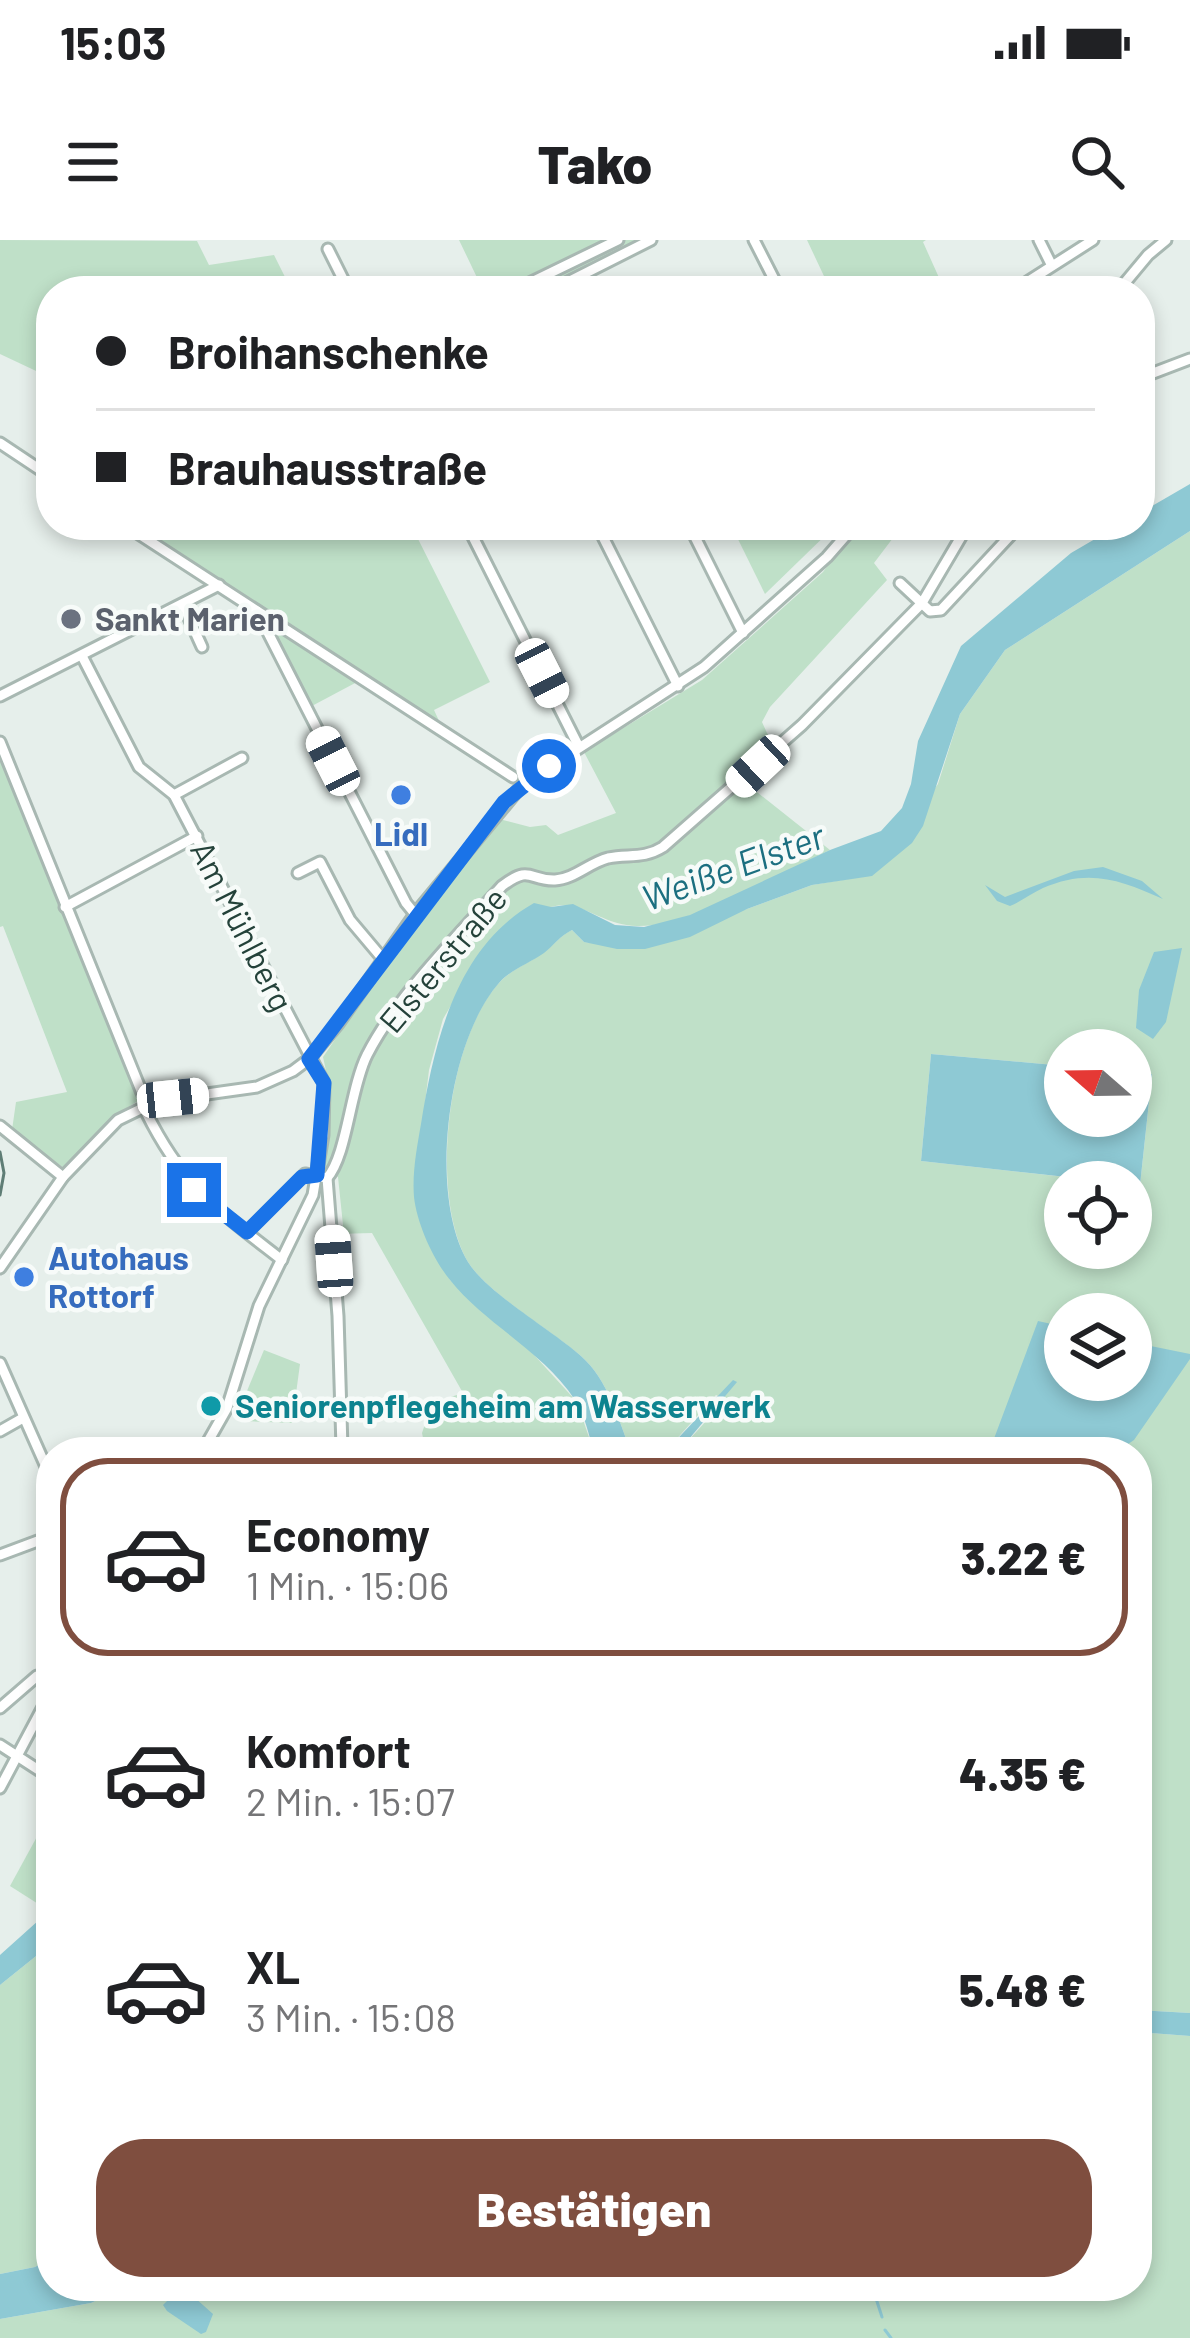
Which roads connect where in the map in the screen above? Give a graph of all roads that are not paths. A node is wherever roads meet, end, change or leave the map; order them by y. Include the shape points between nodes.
1 (618, 240) edge
2 (651, 240) edge
3 (754, 240) edge
4 (1039, 240) edge
5 (1093, 240) edge
6 (1141, 240) edge
7 (1166, 240) edge
8 (328, 249) dead end
9 (1148, 255) junction
10 (1051, 263) junction
11 (342, 276) edge
12 (543, 276) edge
13 (587, 276) edge
14 (772, 276) edge
15 (1033, 276) edge
16 (1130, 276) edge
17 (1190, 358) edge
18 (1155, 372) edge
19 (0, 443) edge
20 (36, 467) edge
21 (148, 540) edge
22 (475, 540) edge
23 (605, 540) edge
24 (696, 540) edge
25 (842, 540) edge
26 (959, 540) edge
27 (1006, 540) edge
28 (900, 583) dead end
29 (219, 585) junction
30 (922, 603) junction
31 (183, 605) junction
32 (256, 610) junction
33 (743, 633) junction
34 (202, 647) dead end
35 (82, 656) junction
36 (678, 686) junction
37 (0, 696) edge
38 (0, 742) edge
39 (579, 747) junction
40 (242, 758) dead end
41 (513, 777) dead end
42 (174, 795) junction
43 (197, 836) junction
44 (298, 873) dead end
45 (65, 907) junction
46 (415, 914) junction
47 (382, 958) junction
48 (309, 1059) junction
49 (142, 1093) dead end
50 (146, 1112) dead end
51 (0, 1126) edge
52 (64, 1177) junction
53 (322, 1177) junction
54 (247, 1232) junction
55 (282, 1260) junction
56 (0, 1268) edge
57 (0, 1363) edge
58 (23, 1418) junction
59 (0, 1431) edge
60 (211, 1437) edge
61 (342, 1437) edge
62 (36, 1446) edge
63 (36, 1542) edge
64 (0, 1555) edge
65 (36, 1677) edge
66 (0, 1708) edge
67 (36, 1719) edge
68 (0, 1745) edge
69 (17, 1754) junction
70 (36, 1767) edge
71 (0, 1788) edge

1 - 12 street
2 - 13 street
3 - 14 street
4 - 10 street
5 - 10 street
6 - 9 street
7 - 9 street
8 - 11 street
9 - 16 street
10 - 15 street
17 - 18 street
19 - 20 street
21 - 29 street
22 - 39 street
23 - 36 street
24 - 33 street
25 - 33 street
26 - 30 street, Elsterstraße
27 - 30 street via 940,610
28 - 30 street
29 - 31 street
29 - 32 street
30 - 53 street, Elsterstraße via 664,848 592,863 559,880 525,874 502,886 377,1036 352,1091 341,1150
31 - 34 street
31 - 35 street
32 - 41 street
32 - 46 street
33 - 36 street
35 - 37 street
35 - 42 street, Am Mühlberg via 139,767
36 - 39 street
38 - 45 street
39 - 46 street via 504,802
40 - 42 street
42 - 43 street, Am Mühlberg
43 - 45 street
43 - 48 street, Am Mühlberg
44 - 47 street via 320,862 350,920
45 - 49 street
46 - 47 street
47 - 48 street
48 - 52 street via 257,1088 145,1105 110,1127
48 - 53 street, Am Mühlberg via 324,1083
50 - 54 street via 194,1190
51 - 52 street
52 - 56 street
53 - 54 street via 302,1177
53 - 55 street
53 - 61 street
54 - 55 street
55 - 60 street
57 - 58 street
58 - 59 street
58 - 62 street
63 - 64 street
65 - 66 street
67 - 69 street
68 - 69 street
69 - 70 street
69 - 71 street

